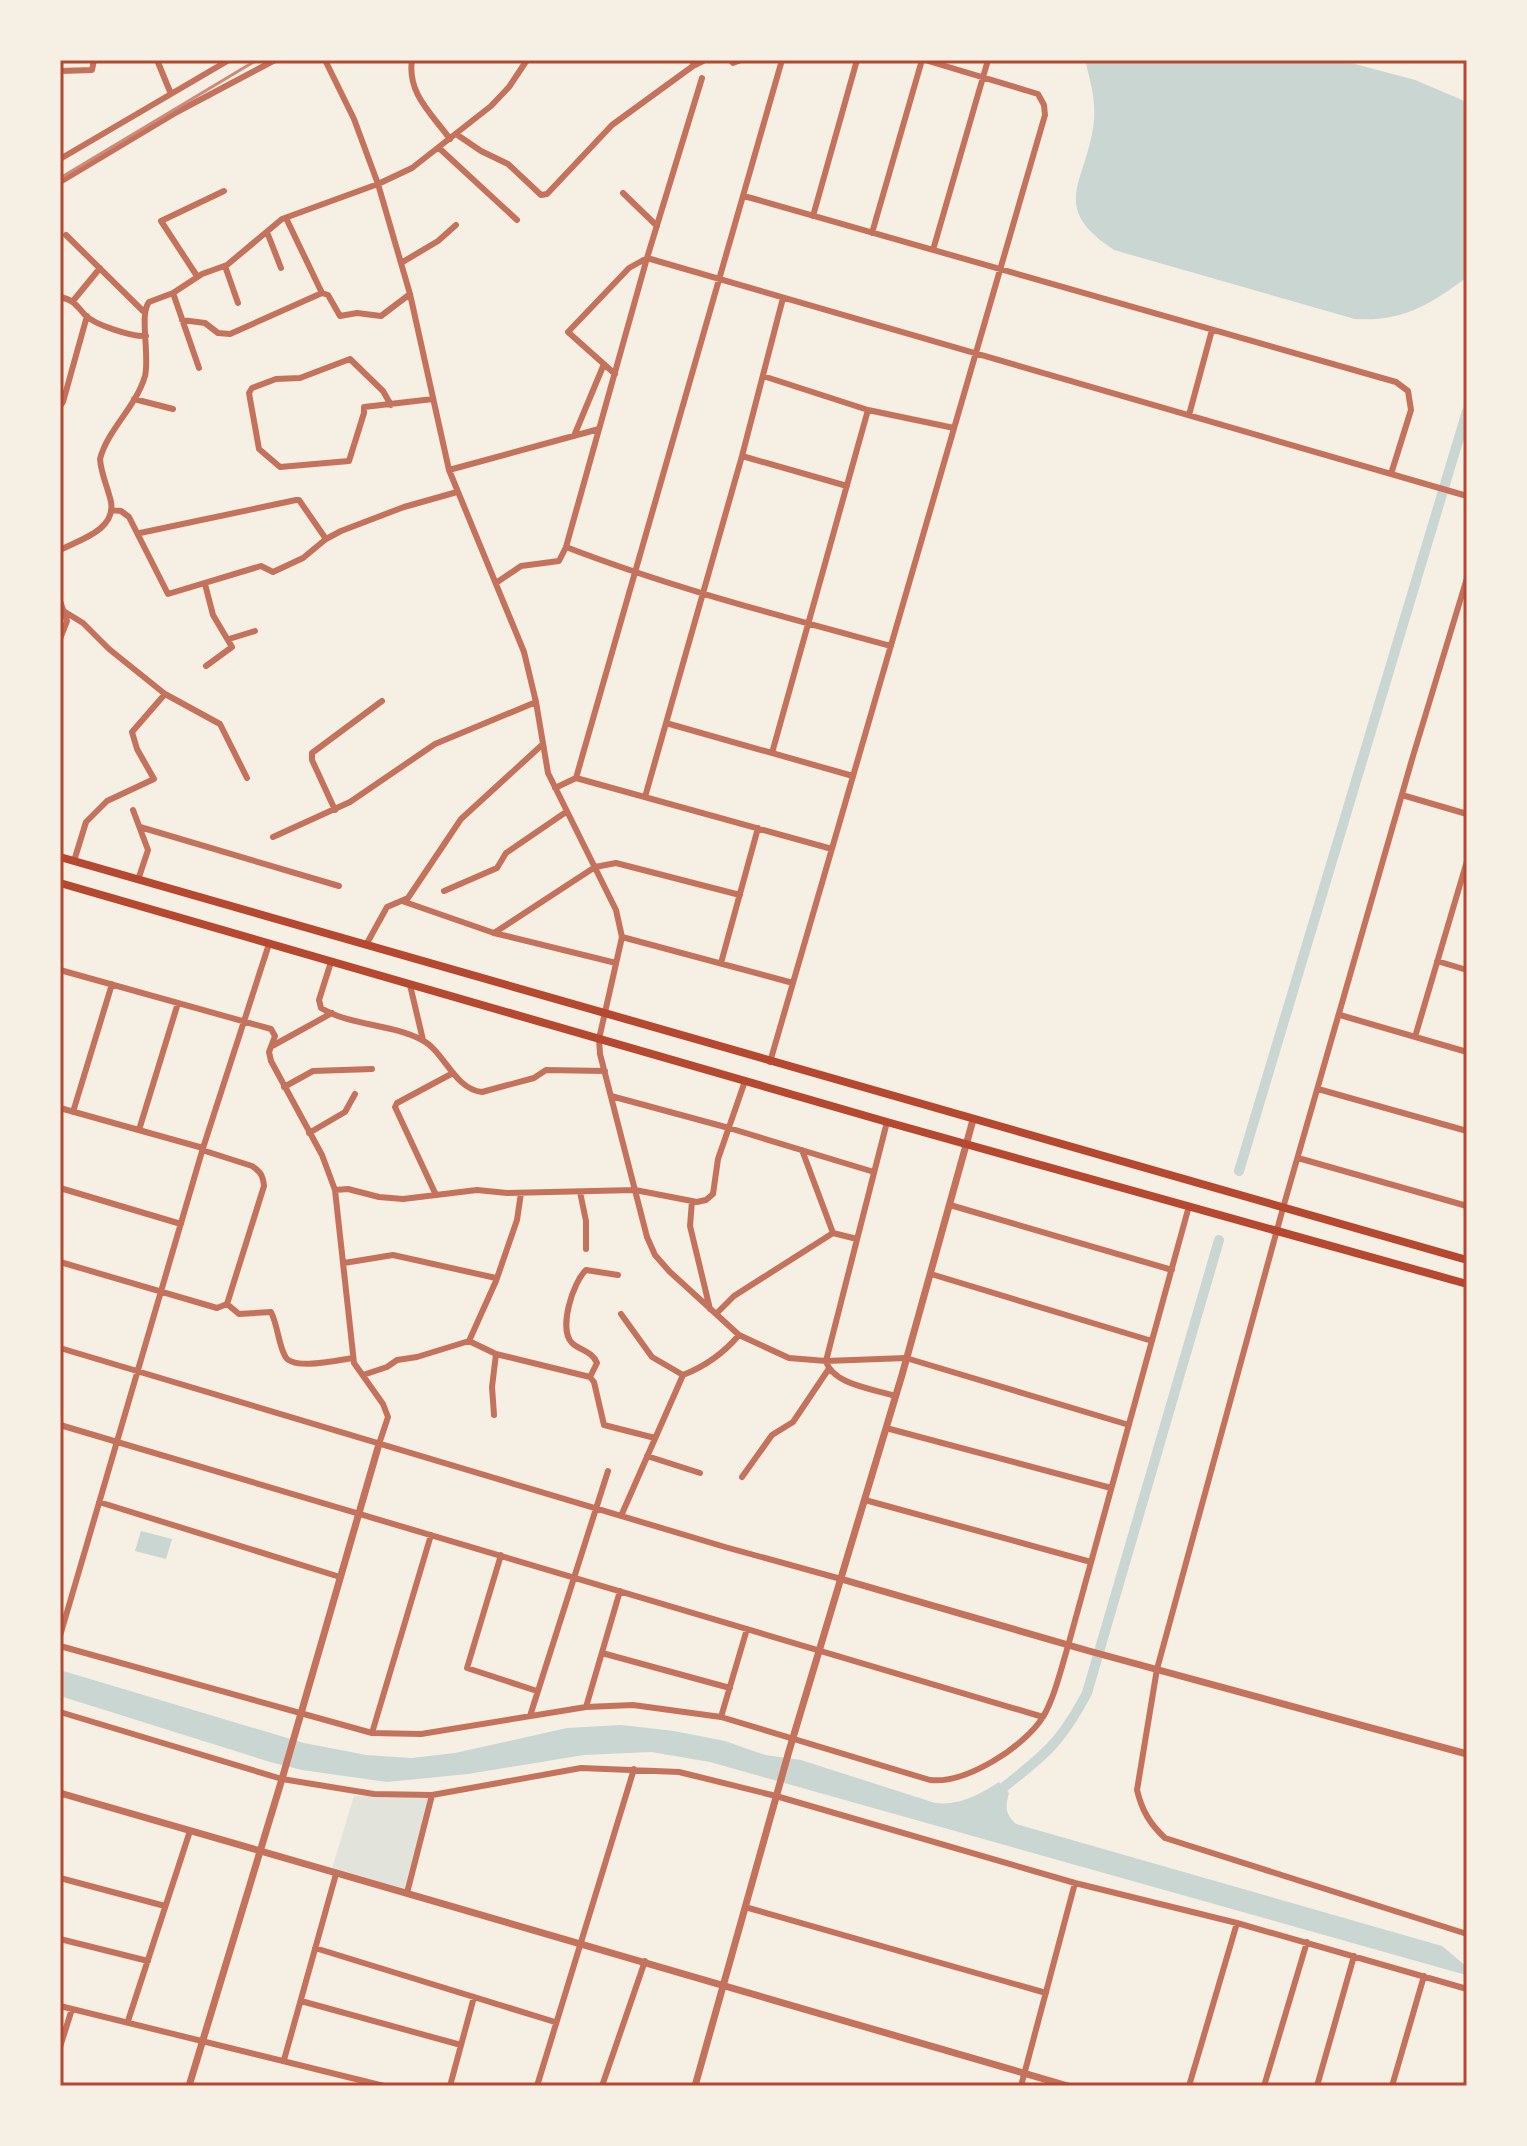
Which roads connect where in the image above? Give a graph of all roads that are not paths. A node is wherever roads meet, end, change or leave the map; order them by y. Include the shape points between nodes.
1 (94, 60) edge
2 (157, 60) edge
3 (229, 60) edge
4 (275, 60) edge
5 (325, 60) edge
6 (412, 60) edge
7 (527, 60) edge
8 (705, 60) edge
9 (730, 60) edge
10 (741, 60) edge
11 (782, 60) edge
12 (857, 60) edge
13 (924, 60) edge
14 (988, 60) edge
15 (693, 63) edge
16 (60, 71) edge
17 (702, 78) dead end
18 (983, 78) junction
19 (171, 94) junction
20 (453, 137) junction
21 (439, 148) junction
22 (60, 159) edge
23 (60, 182) edge
24 (378, 184) junction
25 (224, 191) dead end
26 (623, 193) dead end
27 (744, 196) junction
28 (813, 216) junction
29 (286, 218) junction
30 (517, 220) dead end
31 (456, 225) dead end
32 (657, 226) junction
33 (267, 232) junction
34 (872, 233) junction
35 (66, 235) dead end
36 (933, 250) junction
37 (647, 258) junction
38 (401, 263) junction
39 (225, 266) junction
40 (100, 268) junction
41 (281, 268) dead end
42 (1000, 269) junction
43 (197, 276) junction
44 (720, 280) junction
45 (173, 293) junction
46 (322, 293) junction
47 (410, 294) junction
48 (60, 297) edge
49 (783, 298) junction
50 (73, 301) junction
51 (238, 303) dead end
52 (143, 311) junction
53 (87, 316) junction
54 (182, 320) junction
55 (1212, 330) junction
56 (146, 336) junction
57 (976, 353) junction
58 (604, 364) junction
59 (199, 368) dead end
60 (615, 374) junction
61 (763, 376) junction
62 (134, 399) junction
63 (433, 399) junction
64 (391, 405) junction
65 (60, 406) edge
66 (173, 409) dead end
67 (868, 410) junction
68 (1189, 415) junction
69 (954, 428) junction
70 (599, 429) junction
71 (574, 436) junction
72 (742, 456) junction
73 (449, 470) junction
74 (1391, 474) junction
75 (847, 486) junction
76 (457, 492) junction
77 (1467, 496) edge
78 (111, 510) junction
79 (140, 533) junction
80 (326, 539) junction
81 (566, 547) junction
82 (60, 550) edge
83 (635, 574) junction
84 (1467, 580) edge
85 (496, 583) junction
86 (205, 584) junction
87 (702, 595) junction
88 (60, 601) edge
89 (65, 612) junction
90 (808, 623) junction
91 (255, 631) dead end
92 (60, 639) edge
93 (229, 639) junction
94 (891, 646) junction
95 (206, 666) dead end
96 (165, 694) junction
97 (382, 701) dead end
98 (536, 702) junction
99 (666, 723) junction
100 (543, 744) junction
101 (772, 753) junction
102 (853, 776) junction
103 (247, 778) dead end
104 (576, 778) junction
105 (555, 788) junction
106 (1402, 795) junction
107 (645, 797) junction
108 (133, 810) dead end
109 (335, 810) junction
110 (566, 812) junction
111 (1467, 814) edge
112 (140, 827) junction
113 (758, 828) junction
114 (273, 837) dead end
115 (832, 849) junction
116 (60, 857) edge
117 (74, 861) junction
118 (1467, 861) edge
119 (595, 867) junction
120 (138, 880) junction
121 (60, 883) edge
122 (339, 886) dead end
123 (444, 891) dead end
124 (1458, 891) junction
125 (1467, 894) edge
126 (740, 895) junction
127 (402, 901) junction
128 (494, 933) junction
129 (622, 937) junction
130 (269, 944) junction
131 (366, 946) junction
132 (1437, 961) junction
133 (331, 962) junction
134 (616, 963) junction
135 (721, 963) junction
136 (60, 970) edge
137 (1467, 970) edge
138 (793, 983) junction
139 (112, 984) junction
140 (410, 985) junction
141 (178, 1003) junction
142 (332, 1013) junction
143 (605, 1015) junction
144 (1340, 1015) junction
145 (243, 1022) junction
146 (1415, 1037) junction
147 (599, 1039) junction
148 (423, 1040) junction
149 (274, 1045) junction
150 (1467, 1052) edge
151 (770, 1062) junction
152 (372, 1069) dead end
153 (605, 1071) junction
154 (453, 1073) junction
155 (745, 1081) junction
156 (284, 1087) junction
157 (1318, 1089) junction
158 (355, 1094) dead end
159 (611, 1096) junction
160 (60, 1108) edge
161 (73, 1112) junction
162 (973, 1120) junction
163 (887, 1122) junction
164 (729, 1128) junction
165 (139, 1130) junction
166 (1467, 1131) edge
167 (309, 1133) junction
168 (967, 1142) junction
169 (202, 1149) junction
170 (802, 1150) junction
171 (1298, 1158) junction
172 (874, 1172) junction
173 (60, 1188) edge
174 (335, 1190) junction
175 (635, 1190) junction
176 (580, 1192) junction
177 (521, 1193) junction
178 (436, 1195) junction
179 (692, 1201) junction
180 (950, 1205) junction
181 (1189, 1206) junction
182 (1467, 1206) edge
183 (1283, 1208) junction
184 (181, 1224) junction
185 (1277, 1231) junction
186 (833, 1233) junction
187 (857, 1239) junction
188 (586, 1249) dead end
189 (1467, 1260) edge
190 (60, 1262) edge
191 (344, 1263) junction
192 (1172, 1270) junction
193 (931, 1274) junction
194 (618, 1275) dead end
195 (496, 1278) junction
196 (1467, 1284) edge
197 (161, 1292) junction
198 (227, 1304) junction
199 (713, 1312) junction
200 (621, 1314) dead end
201 (739, 1335) junction
202 (469, 1341) junction
203 (1152, 1341) junction
204 (60, 1348) edge
205 (496, 1354) junction
206 (353, 1358) junction
207 (906, 1358) junction
208 (826, 1361) junction
209 (140, 1370) junction
210 (828, 1370) junction
211 (363, 1375) junction
212 (683, 1375) junction
213 (590, 1377) junction
214 (895, 1396) junction
215 (494, 1415) dead end
216 (60, 1425) edge
217 (1129, 1425) junction
218 (886, 1428) junction
219 (655, 1438) junction
220 (118, 1442) junction
221 (379, 1444) junction
222 (647, 1456) junction
223 (608, 1471) dead end
224 (700, 1473) dead end
225 (742, 1477) dead end
226 (1111, 1488) junction
227 (865, 1500) junction
228 (99, 1502) junction
229 (594, 1508) junction
230 (359, 1514) junction
231 (621, 1516) junction
232 (431, 1535) junction
233 (501, 1555) junction
234 (1091, 1562) junction
235 (340, 1577) junction
236 (572, 1577) junction
237 (841, 1579) junction
238 (620, 1591) junction
239 (747, 1629) junction
240 (60, 1636) edge
241 (60, 1646) edge
242 (1068, 1646) junction
243 (819, 1650) junction
244 (602, 1653) junction
245 (1157, 1669) junction
246 (730, 1688) junction
247 (537, 1691) junction
248 (586, 1707) junction
249 (60, 1712) edge
250 (299, 1714) junction
251 (530, 1716) junction
252 (721, 1717) junction
253 (1043, 1717) junction
254 (372, 1733) junction
255 (793, 1739) junction
256 (1467, 1754) edge
257 (634, 1769) junction
258 (283, 1774) junction
259 (60, 1793) edge
260 (432, 1795) junction
261 (776, 1796) junction
262 (190, 1831) junction
263 (260, 1851) junction
264 (336, 1874) junction
265 (60, 1878) edge
266 (1075, 1883) junction
267 (407, 1893) junction
268 (165, 1906) junction
269 (745, 1907) junction
270 (1237, 1923) junction
271 (1467, 1934) edge
272 (60, 1939) edge
273 (580, 1942) junction
274 (1307, 1942) junction
275 (315, 1948) junction
276 (1354, 1956) junction
277 (148, 1961) junction
278 (645, 1961) junction
279 (1424, 1976) junction
280 (723, 1984) junction
281 (1467, 1989) edge
282 (1046, 1993) junction
283 (474, 1997) junction
284 (301, 2001) junction
285 (60, 2006) edge
286 (72, 2009) junction
287 (128, 2021) junction
288 (555, 2022) junction
289 (203, 2040) junction
290 (461, 2045) junction
291 (60, 2047) edge
292 (284, 2060) junction
293 (1024, 2073) junction
294 (189, 2086) edge
295 (384, 2086) edge
296 (450, 2086) edge
297 (537, 2086) edge
298 (602, 2086) edge
299 (695, 2086) edge
300 (1021, 2086) edge
301 (1068, 2086) edge
302 (1189, 2086) edge
303 (1264, 2086) edge
304 (1317, 2086) edge
305 (1392, 2086) edge

1 - 16 street via 92,70
2 - 19 street
3 - 19 street
4 - 23 street
5 - 24 street
6 - 20 street via 413,88
7 - 20 street via 509,87
8 - 15 street
9 - 10 street
11 - 27 street
12 - 28 street
13 - 18 street
13 - 34 street
14 - 18 street
15 - 20 street via 612,125 547,194 541,195 514,169
17 - 32 street
18 - 36 street
18 - 42 street via 1038,94 1045,115
19 - 22 street
20 - 21 street
21 - 24 street
21 - 30 street
24 - 29 street
24 - 38 street
25 - 43 street via 161,221
26 - 32 street
27 - 28 street
27 - 44 street
28 - 34 street
29 - 33 street
29 - 46 street
31 - 38 street
32 - 37 street
33 - 39 street
33 - 41 street
34 - 36 street
35 - 40 street
36 - 42 street
37 - 44 street
37 - 58 street via 629,268 568,332
37 - 60 street
38 - 47 street
39 - 43 street
39 - 51 street
40 - 50 street
40 - 52 street
42 - 55 street
42 - 57 street
43 - 45 street
44 - 49 street
44 - 83 street
45 - 52 street via 152,300
45 - 54 street
46 - 47 street via 340,316 375,317
46 - 54 street via 230,334
47 - 63 street
48 - 50 street
49 - 57 street
49 - 61 street
50 - 53 street
52 - 56 street
53 - 56 street
53 - 65 street
54 - 59 street
55 - 68 street
55 - 74 street via 1396,382 1408,391 1411,410
56 - 62 street via 146,368
57 - 68 street
57 - 69 street
58 - 60 street
58 - 71 street
60 - 70 street
61 - 67 street
61 - 72 street
62 - 66 street
62 - 78 street via 100,457
63 - 64 street
63 - 73 street
64 - 64 street via 364,407 349,461 280,467 259,449 249,393 264,383 300,378 350,359
67 - 69 street
67 - 75 street
68 - 74 street
69 - 94 street
70 - 71 street
70 - 81 street
71 - 73 street
72 - 75 street
72 - 87 street
73 - 76 street
74 - 77 street
75 - 90 street
76 - 80 street
76 - 85 street
78 - 79 street via 126,513
78 - 82 street via 102,528
79 - 80 street via 299,500
79 - 86 street via 168,594
80 - 86 street via 273,572 261,566
81 - 83 street
81 - 85 street via 559,561 521,566
83 - 87 street
83 - 104 street
84 - 106 street
85 - 98 street via 524,652
86 - 93 street via 213,615
87 - 90 street
87 - 99 street
88 - 89 street
89 - 92 street
89 - 96 street
90 - 94 street
90 - 101 street
91 - 93 street
93 - 95 street via 232,647
94 - 102 street
96 - 103 street via 220,724
96 - 117 street via 132,732 154,779 107,801 86,822
97 - 109 street via 312,753
98 - 100 street
98 - 109 street via 435,744
99 - 101 street
99 - 107 street
100 - 105 street
100 - 127 street via 461,819
101 - 102 street
102 - 115 street
104 - 105 street
104 - 107 street
105 - 110 street
106 - 111 street
106 - 144 street
107 - 113 street
108 - 112 street
109 - 114 street
110 - 119 street
110 - 123 street via 506,853 497,868
112 - 120 street via 148,850
112 - 122 street
113 - 115 street
113 - 126 street
115 - 138 street
116 - 117 main road
117 - 120 main road
118 - 124 street
119 - 126 street via 616,863
119 - 128 street
119 - 129 street via 616,910
120 - 131 main road
121 - 130 main road
124 - 125 street
124 - 132 street
126 - 135 street
127 - 128 street
127 - 131 street via 387,907
128 - 134 street
129 - 134 street
129 - 135 street
130 - 133 main road
130 - 145 street
131 - 143 main road
132 - 137 street
132 - 146 street
133 - 140 main road
133 - 142 street via 319,1000 321,1008
134 - 143 street
135 - 138 street
136 - 139 street
138 - 151 street
139 - 141 street
139 - 161 street
140 - 147 main road
140 - 148 street
141 - 145 street
141 - 165 street
142 - 148 street
142 - 149 street
143 - 147 street
143 - 151 main road
144 - 146 street
144 - 157 street
145 - 149 street via 267,1026 275,1036
145 - 169 street
146 - 150 street
147 - 153 street
147 - 155 main road
148 - 154 street
149 - 156 street via 269,1056
151 - 162 main road
152 - 156 street via 313,1071
153 - 154 street via 546,1070 482,1092 470,1089
153 - 159 street
154 - 178 street via 395,1107
155 - 163 main road
155 - 164 street
156 - 167 street
157 - 166 street
157 - 171 street
158 - 167 street via 345,1112
159 - 164 street
159 - 175 street
160 - 161 street
161 - 165 street
162 - 168 street
162 - 183 main road
163 - 168 main road
163 - 172 street
164 - 170 street
164 - 179 street via 713,1194
165 - 169 street
167 - 174 street
168 - 180 street
168 - 181 main road
169 - 184 street
169 - 198 street via 252,1166 263,1179
170 - 172 street
170 - 186 street
171 - 182 street
171 - 183 street
172 - 187 street
173 - 184 street
174 - 178 street via 390,1198
174 - 191 street
175 - 176 street
175 - 179 street
175 - 199 street via 655,1255
176 - 177 street
176 - 188 street
177 - 178 street via 477,1190
177 - 195 street
179 - 199 street via 690,1226
180 - 192 street
180 - 193 street
181 - 185 main road
181 - 192 street
183 - 185 street
183 - 189 main road
184 - 197 street
185 - 196 main road
185 - 245 street
186 - 187 street
186 - 199 street
187 - 208 street
190 - 197 street
191 - 195 street via 393,1255
191 - 206 street
192 - 203 street
193 - 203 street
193 - 207 street
194 - 213 street via 586,1270 575,1283 567,1333 595,1357
195 - 202 street
197 - 198 street via 217,1308
197 - 209 street
198 - 206 street via 234,1313 271,1312 285,1358 292,1363
199 - 201 street
200 - 212 street via 652,1357
201 - 208 street via 789,1358
201 - 212 street via 725,1351
202 - 205 street
202 - 211 street
203 - 217 street
204 - 209 street
205 - 213 street
205 - 215 street
206 - 211 street
207 - 208 street
207 - 214 street
207 - 217 street
208 - 210 street
209 - 220 street
209 - 221 street
210 - 214 street
210 - 225 street via 793,1422 772,1435
211 - 221 street via 386,1410
212 - 219 street
213 - 219 street via 604,1425
214 - 218 street
216 - 220 street
217 - 226 street
218 - 226 street
218 - 227 street
219 - 222 street
220 - 228 street
220 - 230 street
221 - 229 street
221 - 230 street
222 - 224 street
222 - 231 street
223 - 229 street
226 - 234 street
227 - 234 street
227 - 237 street
228 - 235 street
228 - 240 street
229 - 231 street
229 - 236 street
230 - 232 street
230 - 235 street
231 - 237 street
232 - 233 street
232 - 254 street
233 - 236 street
233 - 247 street via 467,1668
234 - 242 street
235 - 250 street
236 - 238 street
236 - 247 street
237 - 242 street
237 - 243 street
238 - 239 street
238 - 244 street
239 - 243 street
239 - 246 street
241 - 250 street
242 - 245 street
242 - 253 street
243 - 253 street
243 - 255 street
244 - 246 street
244 - 248 street
245 - 256 street
245 - 271 street via 1137,1790 1141,1808 1165,1838
246 - 252 street
247 - 251 street
248 - 251 street
248 - 252 street via 633,1705
249 - 258 street
250 - 254 street
250 - 258 street
251 - 254 street via 421,1734
252 - 255 street
253 - 255 street via 1008,1751 966,1774 938,1781
255 - 261 street
257 - 260 street via 581,1768
257 - 261 street via 679,1772
257 - 273 street
258 - 260 street via 361,1792
258 - 263 street
259 - 262 street
260 - 267 street
261 - 266 street
261 - 269 street
262 - 263 street
262 - 268 street
263 - 264 street
263 - 289 street
264 - 267 street
264 - 275 street
265 - 268 street
266 - 270 street
266 - 282 street
267 - 273 street
268 - 277 street
269 - 280 street
269 - 282 street
270 - 274 street
270 - 302 street
272 - 277 street
273 - 278 street
273 - 288 street
274 - 276 street
274 - 303 street
275 - 283 street
275 - 284 street
276 - 279 street
276 - 304 street
277 - 287 street
278 - 280 street
278 - 298 street
279 - 281 street
279 - 305 street
280 - 293 street
280 - 299 street
282 - 293 street
283 - 288 street
283 - 290 street
284 - 290 street
284 - 292 street
285 - 286 street
286 - 287 street
286 - 291 street
287 - 289 street
288 - 297 street
289 - 292 street
289 - 294 street
290 - 296 street
292 - 295 street
293 - 300 street
293 - 301 street

